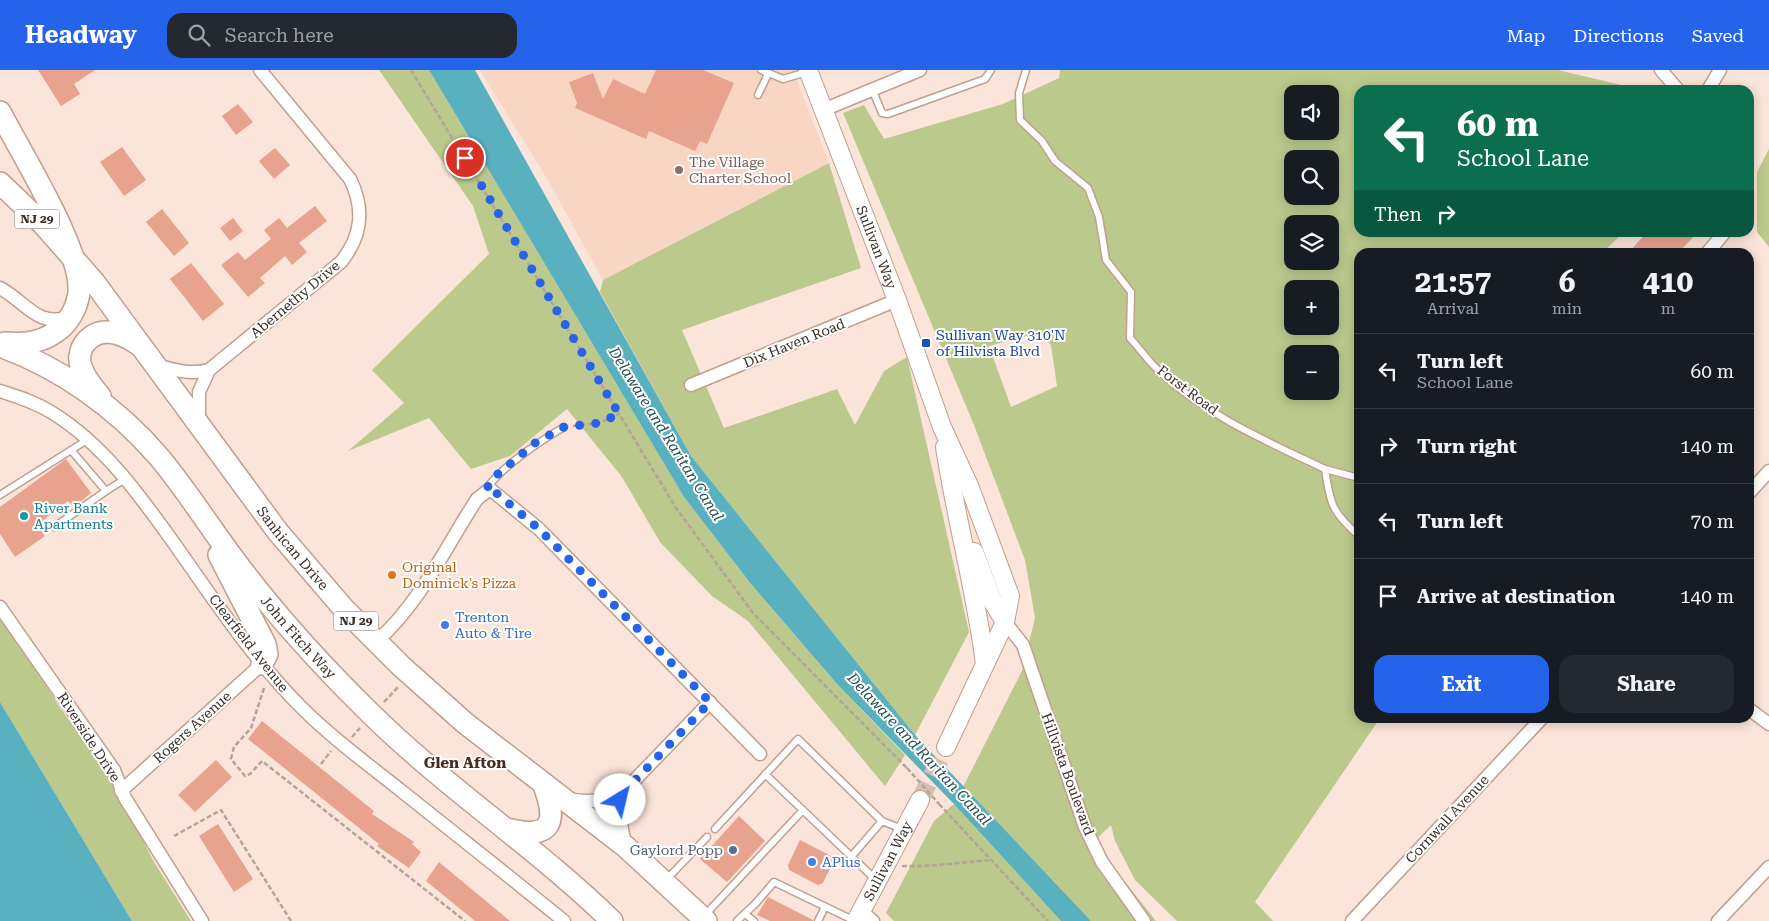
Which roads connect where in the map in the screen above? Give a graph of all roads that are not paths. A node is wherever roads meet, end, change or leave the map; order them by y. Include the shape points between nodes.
1 (260, 70) edge
2 (920, 70) edge
3 (991, 70) edge
4 (1026, 70) edge
5 (1661, 70) edge
6 (1720, 70) edge
7 (808, 71) edge
8 (764, 72) edge
9 (1674, 85) edge
10 (1711, 85) edge
11 (872, 89) junction
12 (758, 95) dead end
13 (823, 110) junction
14 (0, 112) edge
15 (0, 183) edge
16 (1721, 237) edge
17 (1711, 248) edge
18 (73, 257) junction
19 (0, 288) edge
20 (897, 300) junction
21 (71, 316) junction
22 (0, 344) edge
23 (142, 347) junction
24 (155, 364) junction
25 (209, 370) junction
26 (691, 384) dead end
27 (0, 391) edge
28 (114, 412) junction
29 (199, 423) junction
30 (564, 427) road end
31 (942, 427) junction
32 (87, 440) junction
33 (71, 450) junction
34 (1325, 469) junction
35 (1769, 471) edge
36 (1354, 477) edge
37 (125, 479) junction
38 (1754, 488) edge
39 (488, 490) junction
40 (106, 491) junction
41 (0, 495) edge
42 (203, 517) junction
43 (959, 522) junction
44 (54, 527) dead end
45 (1354, 532) edge
46 (0, 607) edge
47 (1005, 622) junction
48 (376, 642) junction
49 (262, 664) junction
50 (985, 664) junction
51 (710, 702) junction
52 (1754, 713) edge
53 (1537, 723) edge
54 (1769, 724) edge
55 (946, 747) tunnel mouth
56 (760, 754) dead end
57 (765, 774) junction
58 (543, 783) junction
59 (121, 790) junction
60 (626, 790) junction
61 (564, 799) junction
62 (920, 800) tunnel mouth
63 (803, 810) junction
64 (882, 821) junction
65 (506, 829) junction
66 (715, 829) dead end
67 (905, 830) junction
68 (708, 837) dead end
69 (626, 847) junction
70 (851, 858) junction
71 (1769, 867) edge
72 (878, 881) junction
73 (665, 882) junction
74 (825, 907) junction
75 (745, 914) junction
76 (704, 919) edge
77 (861, 919) edge
78 (202, 921) edge
79 (564, 921) edge
80 (612, 921) edge
81 (737, 921) edge
82 (754, 921) edge
83 (818, 921) edge
84 (1144, 921) edge
85 (1352, 921) edge
86 (1718, 921) edge

1 - 25 street, Abernethy Drive via 350,179 358,193 360,226 355,242 341,262
2 - 11 street
3 - 11 lane via 985,79 888,114 879,110
4 - 34 lane, Forst Road via 1019,93 1020,120 1042,141 1056,161 1088,188 1099,217 1106,260 1131,292 1130,338 1161,372 1201,403 1250,434
5 - 9 street
6 - 10 street
7 - 8 lane via 783,79
7 - 13 main road, Sullivan Way
8 - 12 lane
11 - 13 street
13 - 20 main road, Sullivan Way
14 - 18 highway
15 - 18 highway, Sanhican Drive / NJ 29
16 - 17 street
18 - 21 highway via 79,293
18 - 23 highway, Sanhican Drive / NJ 29
19 - 21 street via 41,318 57,320
20 - 26 street, Dix Haven Road
20 - 31 main road, Sullivan Way
21 - 22 highway via 57,331 37,342
22 - 28 highway, John Fitch Way via 64,377
23 - 24 highway, Sanhican Drive / NJ 29
23 - 28 highway via 122,334 109,332 93,336 83,347 80,357 83,370
24 - 25 street via 197,374
24 - 29 highway, Sanhican Drive / NJ 29
25 - 29 street, Abernethy Drive via 199,392
27 - 32 street, Clearfield Avenue via 51,412
28 - 42 highway, John Fitch Way via 158,457
29 - 48 highway, Sanhican Drive / NJ 29 via 278,532
30 - 39 lane via 535,443 492,479
31 - 43 main road, Sullivan Way
31 - 47 main road, Sullivan Way via 970,488 1010,596
32 - 33 lane
32 - 37 street, Clearfield Avenue
33 - 40 lane
33 - 41 lane
34 - 36 lane, Forst Road
34 - 45 lane via 1330,501 1341,520
35 - 38 street
37 - 40 lane
37 - 49 street, Clearfield Avenue
39 - 48 street via 468,514 427,584 390,630
39 - 51 street via 539,529
40 - 44 lane
42 - 49 highway via 224,567 265,644 267,654
42 - 65 highway, John Fitch Way via 276,614 315,657 419,758
43 - 47 main road via 993,602
43 - 50 main road, Sullivan Way
46 - 59 street, Riverside Drive via 114,770
47 - 50 main road, Sullivan Way
47 - 84 street, Hillvista Boulevard via 1023,644 1085,827 1102,862
48 - 58 highway, Sanhican Drive / NJ 29 via 465,723
49 - 59 street, Rogers Avenue
49 - 79 street, Clearfield Avenue via 303,709 341,743
50 - 55 main road, Sullivan Way
51 - 56 street
51 - 60 street
52 - 54 street
53 - 85 street, Cornwall Avenue
57 - 63 lane
57 - 64 lane via 798,739
57 - 66 lane
58 - 61 highway, Sanhican Drive / NJ 29
58 - 65 highway via 552,810 548,824 531,834
59 - 78 street, Riverside Drive
60 - 61 street via 616,796 589,802
60 - 69 street via 620,800 620,812
61 - 69 highway, Sanhican Drive / NJ 29
62 - 67 main road, Sullivan Way
63 - 70 lane
63 - 76 lane
64 - 67 lane
64 - 70 lane
65 - 80 highway, John Fitch Way
67 - 72 main road, Sullivan Way
68 - 73 lane
69 - 73 highway, Sanhican Drive / NJ 29
70 - 72 lane
71 - 86 street
72 - 77 main road, Sullivan Way
73 - 76 highway, Sanhican Drive / NJ 29
74 - 75 lane via 774,882
74 - 77 lane
74 - 83 lane
75 - 81 lane
75 - 82 lane

